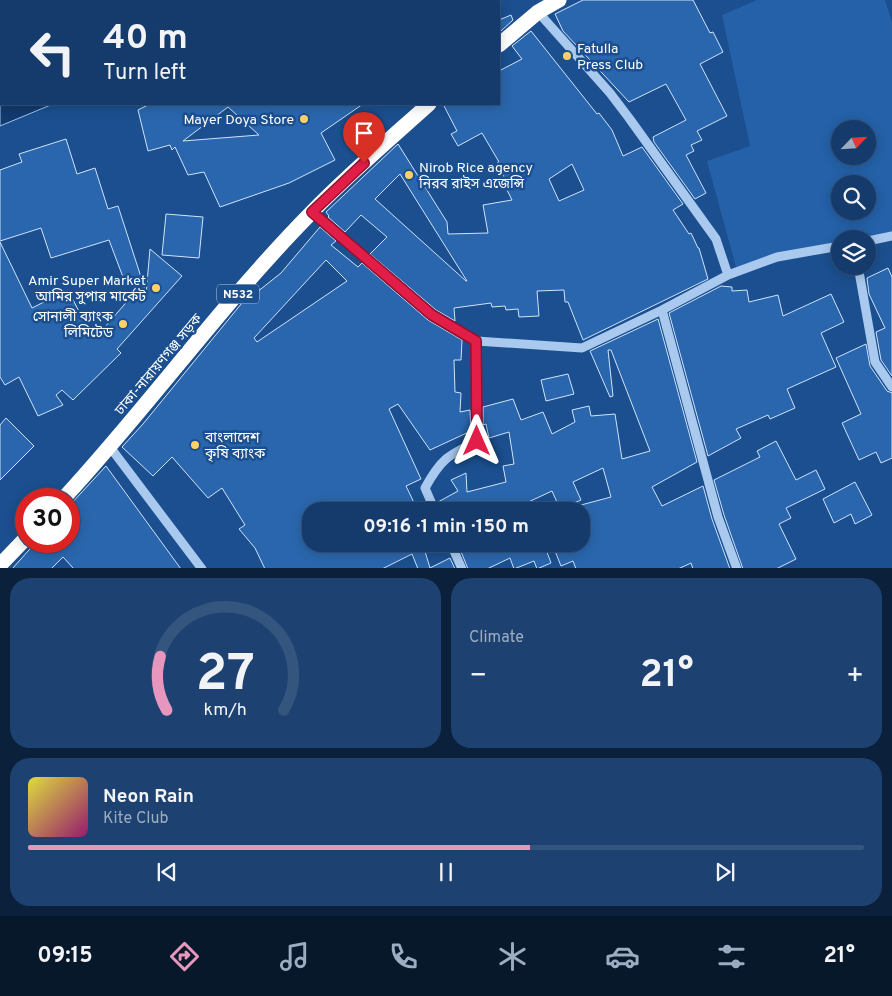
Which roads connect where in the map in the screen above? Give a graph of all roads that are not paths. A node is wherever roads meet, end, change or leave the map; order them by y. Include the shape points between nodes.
1 (559, 0) edge
2 (538, 12) junction
3 (500, 44) edge
4 (428, 105) edge
5 (312, 212) junction
6 (892, 236) edge
7 (876, 239) edge
8 (831, 248) edge
9 (728, 275) junction
10 (860, 275) edge
11 (662, 310) junction
12 (476, 341) junction
13 (892, 387) edge
14 (110, 447) junction
15 (73, 488) edge
16 (431, 502) edge
17 (15, 549) edge
18 (454, 552) edge
19 (0, 565) edge
20 (202, 568) edge
21 (462, 568) edge
22 (737, 568) edge

1 - 2 highway
2 - 3 highway
2 - 9 street via 610,92 629,118 716,240
4 - 5 highway, ঢাকা-নারায়ণগঞ্জ সড়ক / N532
5 - 12 street via 432,315
5 - 14 highway, ঢাকা-নারায়ণগঞ্জ সড়ক / N532 via 237,295
6 - 7 street
8 - 9 street via 777,257
9 - 11 street
10 - 13 street via 876,362
11 - 12 street via 582,348
11 - 22 street via 718,517
12 - 16 street via 477,441 438,465 425,488
14 - 15 highway, ঢাকা-নারায়ণগঞ্জ সড়ক / N532
14 - 20 street
17 - 19 highway
18 - 21 street

